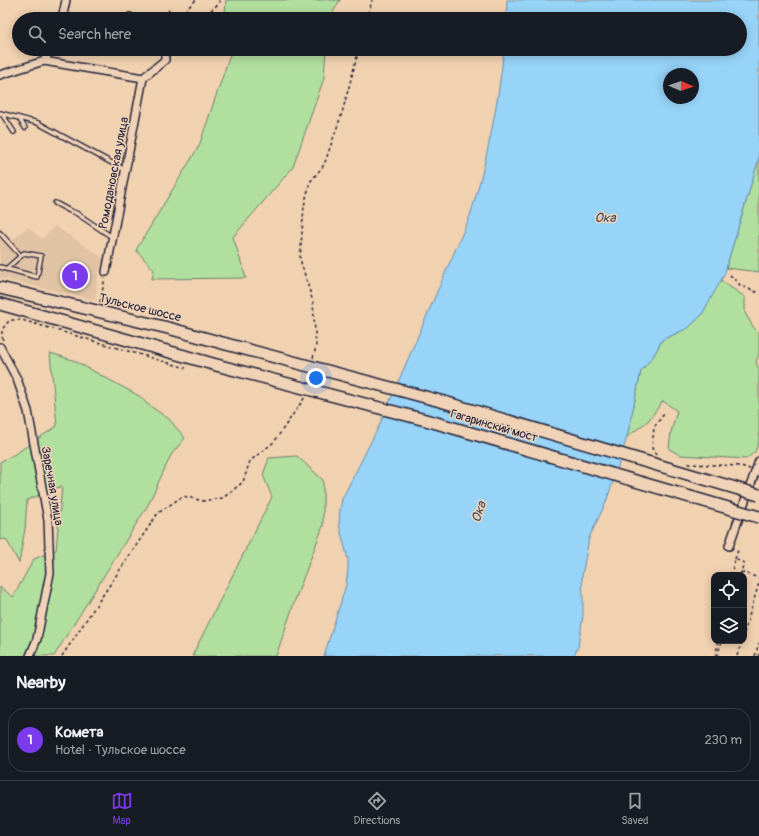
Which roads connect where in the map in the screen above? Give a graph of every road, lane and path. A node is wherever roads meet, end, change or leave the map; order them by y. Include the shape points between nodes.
1 (66, 0) edge
2 (196, 0) edge
3 (218, 0) edge
4 (372, 0) edge
5 (63, 12) edge
6 (184, 12) edge
7 (209, 12) edge
8 (369, 12) edge
9 (47, 56) edge
10 (165, 56) edge
11 (44, 61) junction
12 (0, 75) edge
13 (143, 78) junction
14 (1, 114) edge
15 (19, 118) junction
16 (25, 128) dead end
17 (14, 132) dead end
18 (125, 170) junction
19 (55, 203) dead end
20 (0, 233) edge
21 (112, 238) junction
22 (21, 256) junction
23 (0, 267) edge
24 (6, 269) junction
25 (106, 272) joint
26 (730, 274) dead end
27 (0, 288) edge
28 (759, 293) edge
29 (0, 304) edge
30 (100, 304) dead end
31 (226, 344) joint
32 (1, 348) edge
33 (186, 368) dead end
34 (664, 414) dead end
35 (658, 459) dead end
36 (759, 461) edge
37 (681, 464) dead end
38 (755, 471) junction
39 (759, 495) edge
40 (759, 517) edge
41 (729, 546) dead end
42 (738, 550) dead end
43 (735, 559) junction
44 (732, 572) edge
45 (742, 572) edge
46 (747, 574) edge
47 (759, 578) edge
48 (759, 583) edge
49 (747, 623) edge
50 (759, 642) edge
51 (720, 644) edge
52 (741, 644) edge
53 (757, 655) edge
54 (30, 656) edge
55 (716, 656) edge
56 (737, 656) edge

1 - 5 street
2 - 6 path
3 - 7 path via 220,2
4 - 8 path
9 - 11 street
10 - 13 street via 165,60
11 - 12 street
11 - 13 street
13 - 18 street, Ромодановская улица
14 - 15 lane
14 - 17 lane
15 - 16 lane
15 - 18 lane via 38,123
18 - 21 street, Ромодановская улица
19 - 21 lane via 76,213
20 - 22 lane
21 - 25 street, Ромодановская улица
22 - 24 lane
22 - 24 lane via 24,253 41,256 37,276
23 - 24 lane
25 - 30 path
26 - 28 path via 741,286
27 - 31 main road, Тульское шоссе
29 - 40 main road, Гагаринский мост, bridge via 433,422
31 - 39 main road, Гагаринский мост, bridge via 444,402
32 - 33 path via 4,341 1,334 3,327 10,320 22,320
32 - 54 street, Заречная улица via 17,379 28,410 48,520 50,573 37,639
34 - 35 path via 654,427 652,448
36 - 38 street
37 - 38 path via 741,466
38 - 41 street
42 - 43 path
43 - 44 path
43 - 45 path via 744,563
46 - 47 path
48 - 49 path
50 - 53 path
51 - 55 path
52 - 56 path

